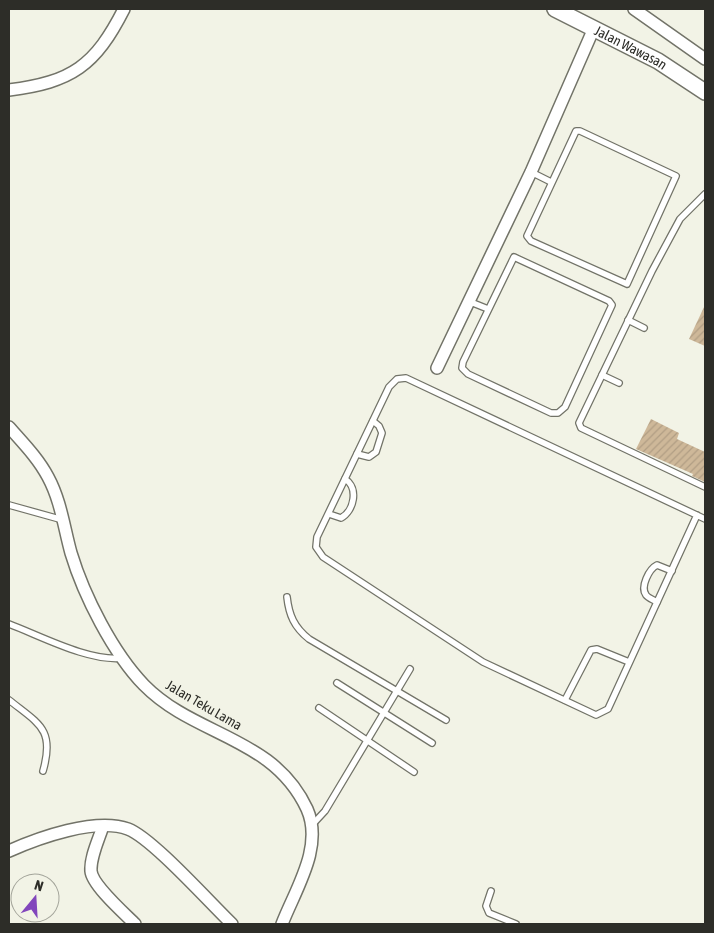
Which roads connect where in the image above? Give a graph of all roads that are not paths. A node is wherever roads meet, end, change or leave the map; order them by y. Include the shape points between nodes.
1 (124, 9) edge
2 (554, 9) edge
3 (634, 9) edge
4 (594, 28) junction
5 (705, 59) edge
6 (9, 90) edge
7 (705, 92) edge
8 (531, 172) junction
9 (551, 182) junction
10 (705, 194) edge
11 (468, 300) junction
12 (488, 309) junction
13 (628, 320) junction
14 (644, 328) dead end
15 (437, 368) dead end
16 (602, 375) junction
17 (619, 382) dead end
18 (373, 421) junction
19 (9, 427) edge
20 (357, 454) junction
21 (345, 479) junction
22 (705, 487) edge
23 (9, 505) edge
24 (329, 514) junction
25 (697, 515) junction
26 (705, 519) edge
27 (63, 520) junction
28 (672, 571) junction
29 (287, 597) dead end
30 (657, 602) junction
31 (9, 624) edge
32 (124, 658) junction
33 (630, 662) junction
34 (410, 669) dead end
35 (337, 682) dead end
36 (398, 690) junction
37 (9, 700) edge
38 (565, 700) junction
39 (319, 708) dead end
40 (384, 713) junction
41 (446, 720) dead end
42 (368, 741) junction
43 (432, 743) dead end
44 (43, 771) dead end
45 (414, 772) dead end
46 (312, 825) junction
47 (103, 826) junction
48 (9, 850) edge
49 (491, 891) dead end
50 (135, 924) edge
51 (232, 924) edge
52 (282, 924) edge
53 (516, 924) edge

1 - 6 street via 106,42 81,68 67,76
2 - 4 street, Jalan Wawasan
3 - 5 street
4 - 7 street, Jalan Wawasan via 658,61
4 - 8 street
8 - 9 lane
8 - 11 street
9 - 9 lane via 573,135 580,131 676,176 627,284 528,239
10 - 13 lane via 680,219
11 - 12 lane
11 - 15 street
12 - 12 lane via 511,260 517,257 612,305 562,410 551,413 468,374 462,368
13 - 14 lane
13 - 16 lane
16 - 17 lane
16 - 22 lane via 580,421 581,428
18 - 20 lane
18 - 20 lane via 382,433 376,452 369,457
18 - 25 lane via 392,383 406,378
19 - 27 street, Jalan Teku Lama via 42,467 61,507
20 - 21 lane
21 - 24 lane
21 - 24 lane via 355,493 346,515 341,518
23 - 27 lane
24 - 38 lane via 316,542 317,550 323,556 483,662
25 - 26 lane
25 - 28 lane
27 - 32 street, Jalan Teku Lama via 80,582
28 - 30 lane
28 - 30 lane via 660,565 650,569 644,591 646,596
29 - 36 lane via 292,620 301,633
30 - 33 lane
31 - 32 lane via 87,653 110,659
32 - 46 street, Jalan Teku Lama via 144,685 164,702 266,758 283,773 301,799
33 - 38 lane via 597,649 591,650
33 - 38 lane via 605,712 596,715
34 - 36 lane
35 - 40 lane
36 - 40 lane
36 - 41 lane
37 - 44 lane via 37,723 46,735 49,747
39 - 42 lane
40 - 42 lane
40 - 43 lane
42 - 45 lane
42 - 46 lane via 325,811
46 - 52 street, Jalan Teku Lama via 307,864
47 - 48 street via 80,828
47 - 50 street via 92,876
47 - 51 street via 127,828 142,837
49 - 53 lane via 486,906 489,913

